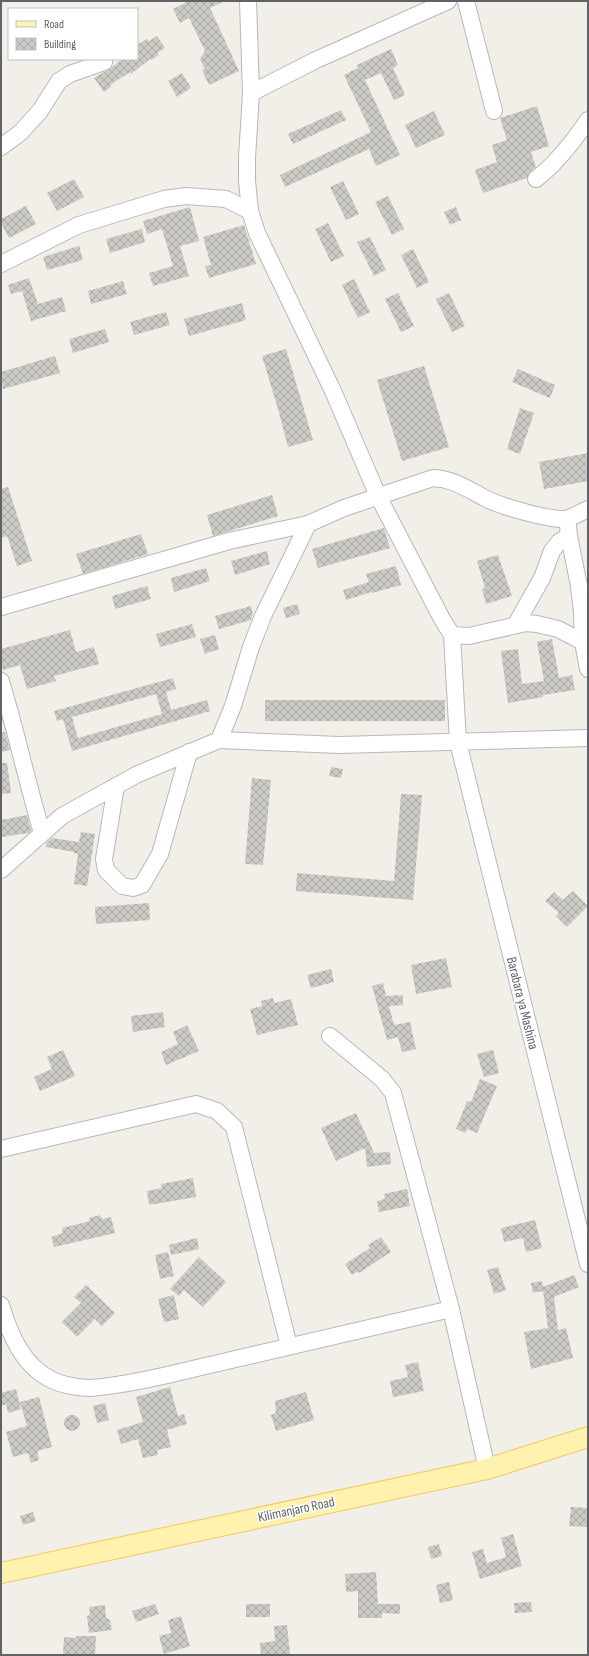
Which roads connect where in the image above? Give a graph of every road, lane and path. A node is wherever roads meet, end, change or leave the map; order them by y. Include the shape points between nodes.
1 (248, 1) edge
2 (448, 1) edge
3 (466, 1) edge
4 (104, 62) dead end
5 (251, 93) junction
6 (494, 111) dead end
7 (588, 120) edge
8 (1, 148) edge
9 (536, 180) dead end
10 (250, 211) junction
11 (1, 264) edge
12 (378, 496) junction
13 (588, 509) edge
14 (567, 519) junction
15 (308, 524) junction
16 (569, 536) junction
17 (1, 607) edge
18 (585, 612) edge
19 (516, 624) junction
20 (452, 635) junction
21 (583, 642) junction
22 (588, 669) edge
23 (1, 681) edge
24 (588, 738) edge
25 (219, 740) junction
26 (458, 742) junction
27 (189, 752) junction
28 (116, 786) junction
29 (42, 833) junction
30 (1, 870) edge
31 (330, 1036) dead end
32 (1, 1149) edge
33 (588, 1264) edge
34 (1, 1305) edge
35 (451, 1309) junction
36 (289, 1346) junction
37 (588, 1436) edge
38 (487, 1469) junction
39 (1, 1573) edge

1 - 5 street
2 - 5 street via 316,60
3 - 6 street
4 - 8 street via 70,74 59,81 40,111 20,133
5 - 10 street via 247,158
7 - 9 street via 574,141
10 - 11 street via 226,199 186,196 164,199 79,225
10 - 12 street via 258,234 333,391
12 - 14 street via 433,478 444,478 508,507
12 - 15 street
12 - 20 street
13 - 14 street
14 - 16 street
15 - 17 street via 229,542
15 - 25 street via 263,616 234,706
16 - 18 street
16 - 19 street via 559,542 552,551 542,578
18 - 21 street
19 - 20 street via 469,636
19 - 21 street via 537,624 558,630
20 - 26 street, Barabara ya Mashina
21 - 22 street
23 - 29 street
24 - 26 street
25 - 26 street via 339,744
25 - 27 street
26 - 33 street, Barabara ya Mashina
27 - 28 street via 136,774
27 - 28 street via 160,854 142,885 133,888 122,886 106,870 104,859
28 - 29 street via 62,816
29 - 30 street
31 - 35 street via 382,1079 393,1093
32 - 36 street via 196,1104 217,1111 234,1126
34 - 36 street via 7,1326 19,1349 32,1366 53,1381 89,1388 118,1384
35 - 36 street
35 - 38 street
37 - 38 main road, Kilimanjaro Road
38 - 39 main road, Kilimanjaro Road

